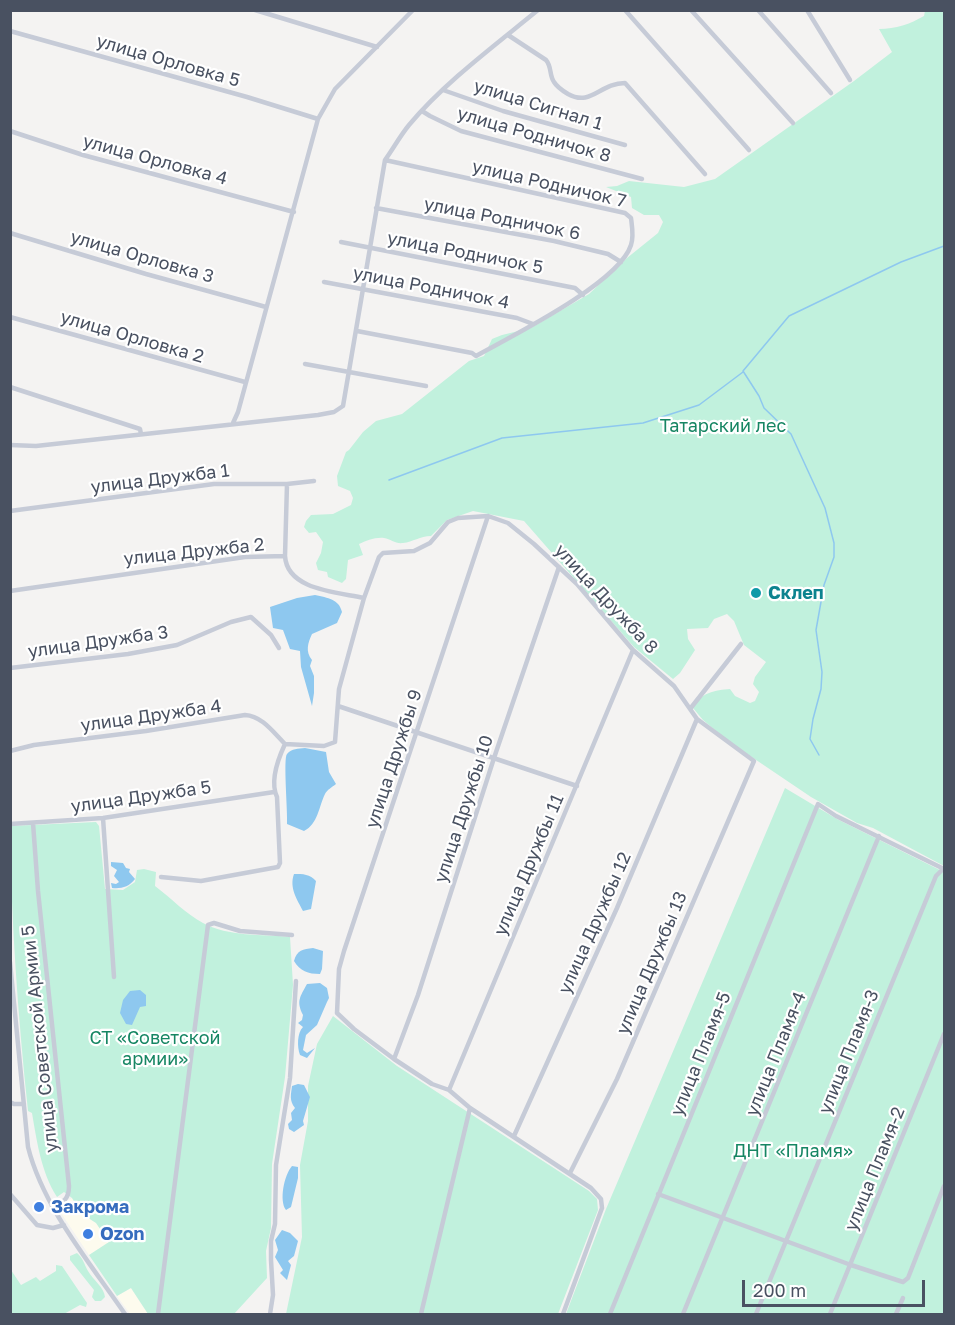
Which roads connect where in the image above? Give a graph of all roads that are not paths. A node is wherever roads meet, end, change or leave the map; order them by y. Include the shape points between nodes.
1 (255, 10) edge
2 (413, 10) edge
3 (537, 10) edge
4 (625, 10) edge
5 (691, 10) edge
6 (758, 10) edge
7 (807, 10) edge
8 (10, 31) edge
9 (508, 35) junction
10 (377, 47) junction
11 (850, 80) dead end
12 (443, 90) junction
13 (831, 93) dead end
14 (422, 111) junction
15 (318, 119) junction
16 (793, 123) dead end
17 (10, 131) edge
18 (625, 145) dead end
19 (749, 150) dead end
20 (385, 160) junction
21 (705, 174) dead end
22 (642, 179) dead end
23 (376, 208) junction
24 (294, 212) junction
25 (10, 233) edge
26 (341, 242) dead end
27 (370, 249) junction
28 (621, 261) junction
29 (324, 282) dead end
30 (363, 290) junction
31 (583, 295) junction
32 (266, 307) junction
33 (10, 317) edge
34 (533, 324) junction
35 (357, 331) junction
36 (305, 364) dead end
37 (349, 372) junction
38 (246, 382) junction
39 (426, 386) dead end
40 (10, 387) edge
41 (233, 423) junction
42 (141, 434) junction
43 (10, 445) edge
44 (314, 481) dead end
45 (287, 484) junction
46 (10, 511) edge
47 (488, 516) junction
48 (285, 556) junction
49 (560, 567) junction
50 (10, 591) edge
51 (364, 598) junction
52 (741, 644) dead end
53 (279, 648) dead end
54 (633, 650) junction
55 (10, 668) edge
56 (338, 706) junction
57 (690, 709) junction
58 (697, 719) junction
59 (417, 732) junction
60 (285, 744) junction
61 (10, 751) edge
62 (494, 758) junction
63 (754, 761) joint
64 (577, 786) junction
65 (274, 792) junction
66 (103, 818) junction
67 (33, 823) junction
68 (10, 824) edge
69 (879, 836) junction
70 (944, 868) edge
71 (161, 877) dead end
72 (292, 935) dead end
73 (10, 962) edge
74 (114, 977) dead end
75 (296, 981) dead end
76 (13, 1029) edge
77 (945, 1035) edge
78 (10, 1050) edge
79 (18, 1052) junction
80 (394, 1059) junction
81 (449, 1090) junction
82 (10, 1102) edge
83 (24, 1104) junction
84 (470, 1108) junction
85 (514, 1136) junction
86 (570, 1173) junction
87 (945, 1186) edge
88 (10, 1194) edge
89 (658, 1194) junction
90 (52, 1207) junction
91 (722, 1218) junction
92 (64, 1225) junction
93 (786, 1241) junction
94 (851, 1265) junction
95 (903, 1298) dead end
96 (125, 1314) edge
97 (158, 1314) edge
98 (270, 1314) edge
99 (421, 1314) edge
100 (563, 1314) edge
101 (610, 1314) edge
102 (683, 1314) edge
103 (756, 1314) edge
104 (830, 1314) edge
105 (896, 1314) edge

1 - 10 street
2 - 10 street
3 - 9 street
4 - 19 street
5 - 16 street
6 - 13 street
7 - 11 street
8 - 15 street, улица Орловка 5
9 - 12 street
9 - 21 street via 546,60 558,87 581,99 611,84 625,83
10 - 15 street via 335,89
12 - 14 street
12 - 18 street, улица Сигнал 1
14 - 20 street
14 - 22 street, улица Родничок 8 via 461,131
15 - 24 street
17 - 24 street, улица Орловка 4 via 82,155
20 - 23 street
20 - 28 street, улица Родничок 7 via 625,213 631,218 631,245
23 - 27 street
23 - 28 street, улица Родничок 6 via 554,241
24 - 32 street
25 - 32 street, улица Орловка 3
26 - 27 street, улица Родничок 5
27 - 30 street
27 - 31 street, улица Родничок 5 via 575,288
28 - 31 street, улица Родничок 7
29 - 30 street, улица Родничок 4
30 - 34 street, улица Родничок 4
30 - 35 street
31 - 34 street, улица Родничок 7
32 - 38 street
33 - 38 street, улица Орловка 2
34 - 35 street, улица Родничок 7 via 476,356
35 - 37 street
36 - 37 street
37 - 39 street
37 - 41 street via 343,406 334,412
38 - 41 street
40 - 42 street via 140,429
41 - 42 street
42 - 43 street via 36,446
44 - 45 street, улица Дружба 1
45 - 46 street, улица Дружба 1 via 214,484
45 - 48 street
47 - 49 street, улица Дружба 8 via 508,523
47 - 51 street, улица Дружба 8 via 458,518 448,522 430,543 414,550 383,553
47 - 59 street, улица Дружбы 9
48 - 50 street, улица Дружба 2 via 245,557
48 - 51 street, улица Дружба 2 via 290,574 301,583
49 - 54 street, улица Дружба 8
49 - 62 street, улица Дружбы 10
51 - 56 street, улица Дружба 8 via 339,689
52 - 57 street
53 - 55 street, улица Дружба 3 via 251,617 177,645
54 - 57 street, улица Дружба 8 via 674,686
54 - 64 street, улица Дружбы 11
56 - 59 street
56 - 60 street, улица Дружба 8 via 335,742 324,746
57 - 58 street, улица Дружба 8
58 - 63 street, улица Дружба 8
58 - 85 street, улица Дружбы 12
59 - 62 street
59 - 80 street, улица Дружбы 9 via 339,969 337,1013
60 - 61 street, улица Дружба 4 via 262,721 245,715
60 - 65 street via 277,763
62 - 64 street
62 - 80 street, улица Дружбы 10
63 - 86 street, улица Дружбы 13 via 616,1079
64 - 81 street, улица Дружбы 11
65 - 66 street, улица Дружба 5
65 - 71 street via 279,867 201,881
66 - 67 street, улица Дружба 5
66 - 74 street
67 - 68 street, улица Дружба 5
67 - 90 street, улица Советской Армии 5 via 69,1186 66,1200
69 - 70 street
69 - 89 street, улица Пламя-5 via 818,804
69 - 91 street, улица Пламя-4
70 - 93 street, улица Пламя-3 via 936,876
72 - 97 street via 208,925
73 - 76 street
75 - 98 street via 290,1078 276,1165
76 - 79 street
77 - 94 street, улица Пламя-2
78 - 79 street
79 - 83 street
80 - 81 street via 432,1084
81 - 84 street
82 - 83 street
83 - 90 street via 34,1170
84 - 85 street
84 - 99 street
85 - 86 street
86 - 100 street via 602,1199 602,1208
87 - 94 street via 908,1278 898,1281
88 - 92 street via 37,1226
89 - 91 street
89 - 101 street, улица Пламя-5
90 - 92 street
91 - 93 street
91 - 102 street, улица Пламя-4
92 - 96 street
93 - 94 street
93 - 103 street, улица Пламя-3
94 - 104 street, улица Пламя-2
95 - 105 street

